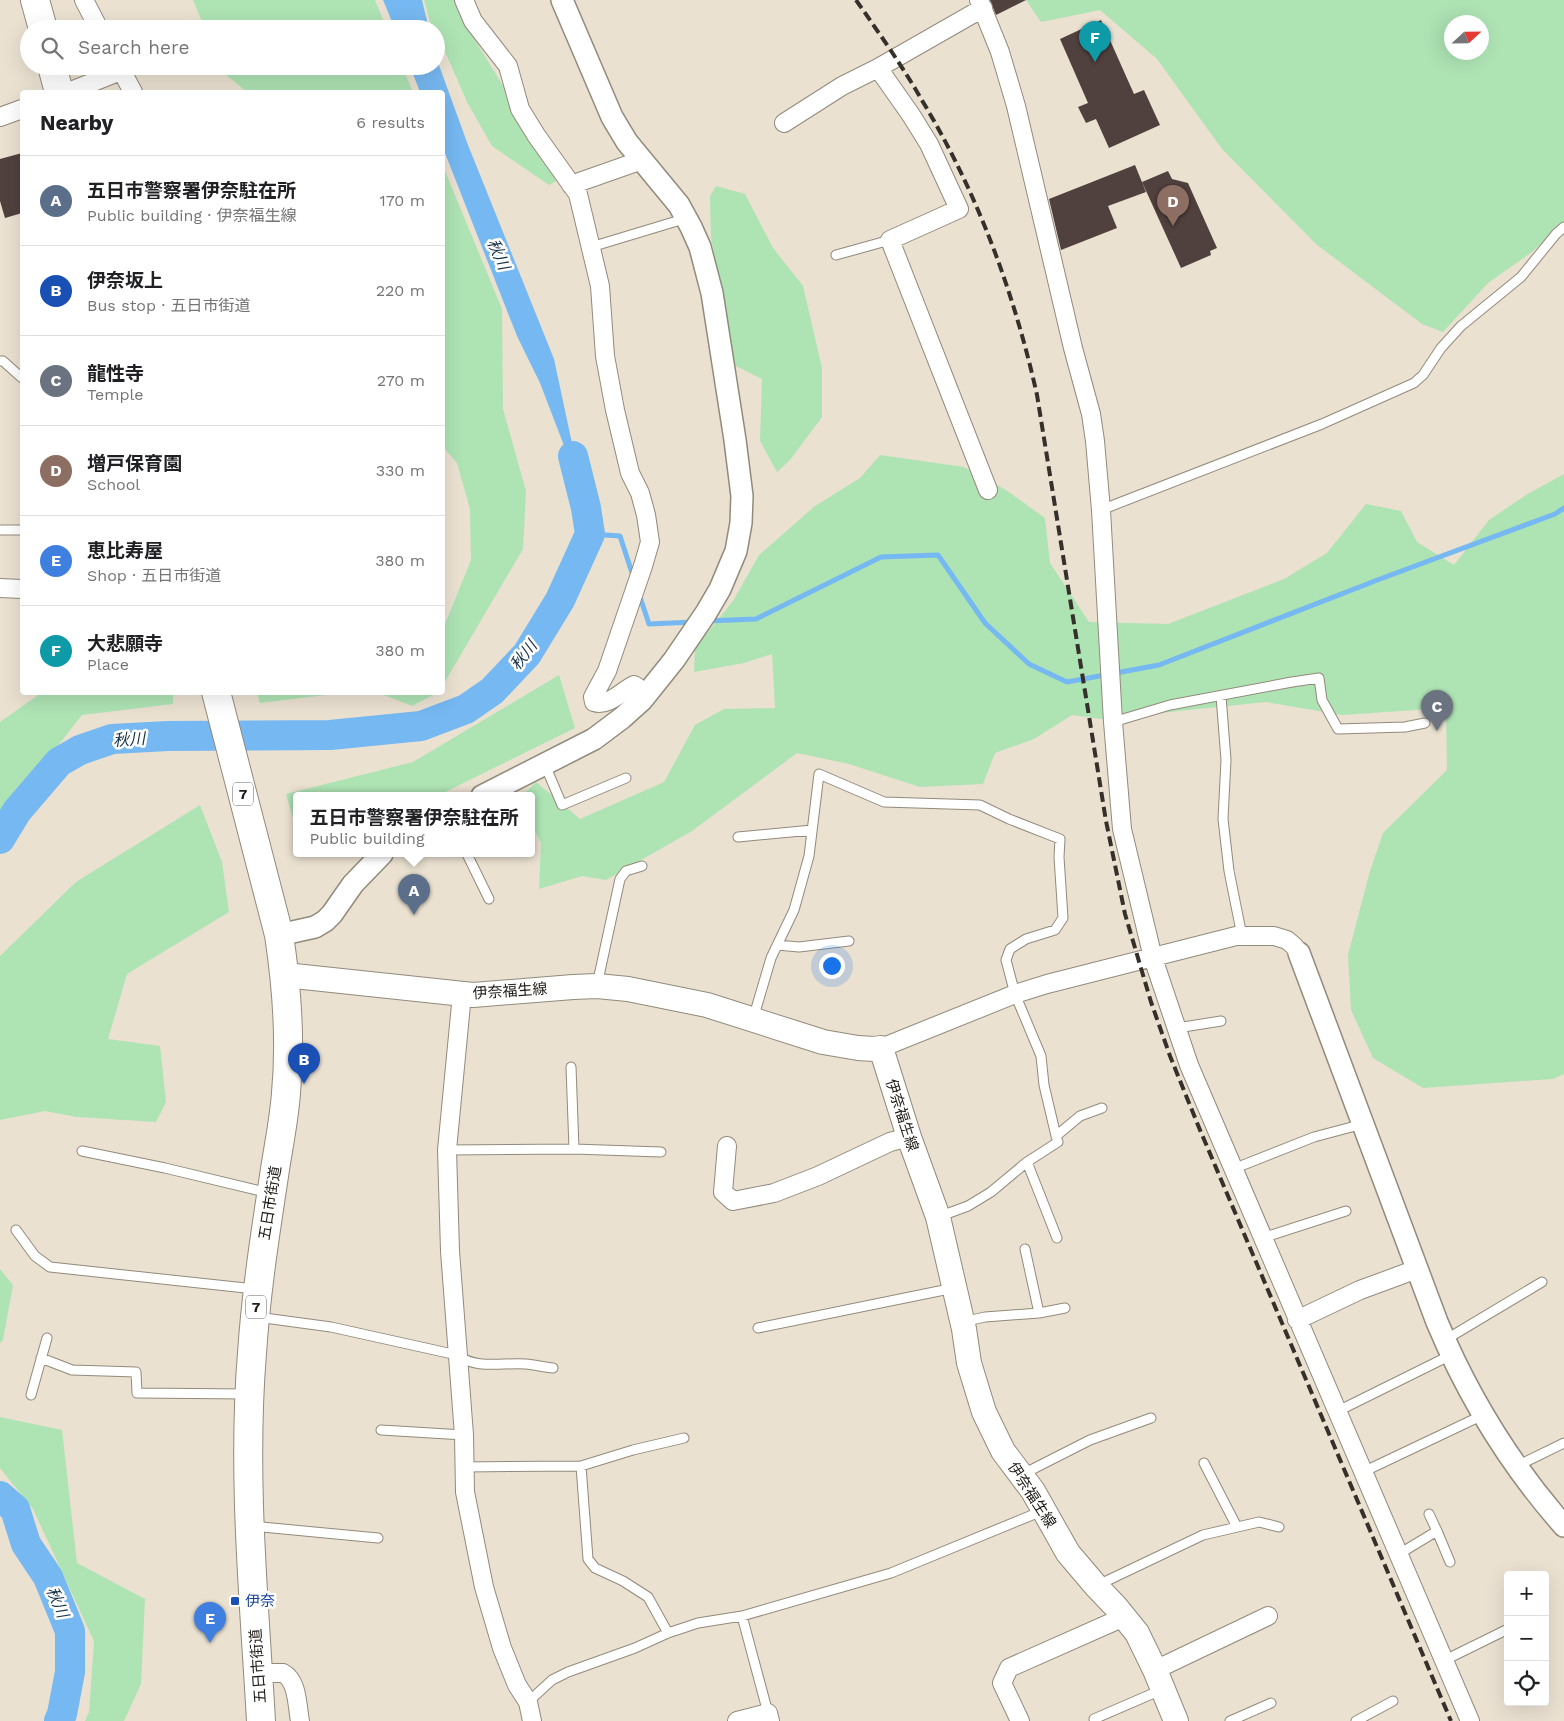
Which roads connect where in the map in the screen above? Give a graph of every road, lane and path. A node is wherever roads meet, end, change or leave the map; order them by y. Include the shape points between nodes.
1 (35, 0) edge
2 (84, 0) edge
3 (464, 0) edge
4 (562, 0) edge
5 (981, 4) edge
6 (41, 20) edge
7 (94, 20) edge
8 (878, 68) junction
9 (55, 75) edge
10 (105, 75) edge
11 (124, 75) edge
12 (59, 90) edge
13 (72, 90) edge
14 (132, 90) edge
15 (20, 110) edge
16 (0, 118) edge
17 (784, 123) dead end
18 (642, 160) junction
19 (571, 185) junction
20 (687, 218) junction
21 (1564, 227) edge
22 (890, 240) junction
23 (591, 247) junction
24 (836, 256) dead end
25 (0, 361) edge
26 (20, 376) edge
27 (988, 490) dead end
28 (1101, 510) junction
29 (0, 530) edge
30 (20, 530) edge
31 (0, 588) edge
32 (20, 589) edge
33 (647, 694) junction
34 (217, 695) edge
35 (1221, 696) junction
36 (1113, 722) junction
37 (1425, 722) dead end
38 (545, 765) junction
39 (626, 778) dead end
40 (490, 792) edge
41 (812, 830) junction
42 (738, 837) dead end
43 (379, 857) edge
44 (468, 857) edge
45 (642, 866) dead end
46 (489, 899) dead end
47 (279, 935) junction
48 (1242, 936) junction
49 (849, 941) dead end
50 (777, 944) junction
51 (1299, 953) joint
52 (1153, 958) junction
53 (285, 975) junction
54 (597, 986) junction
55 (462, 994) junction
56 (1015, 994) junction
57 (753, 1020) junction
58 (1221, 1021) dead end
59 (1177, 1028) junction
60 (882, 1048) junction
61 (572, 1067) dead end
62 (1102, 1108) dead end
63 (1363, 1124) junction
64 (1056, 1136) junction
65 (909, 1137) junction
66 (727, 1146) dead end
67 (574, 1149) junction
68 (447, 1150) junction
69 (82, 1151) dead end
70 (661, 1152) dead end
71 (1027, 1162) junction
72 (1233, 1169) junction
73 (271, 1193) junction
74 (1346, 1210) dead end
75 (938, 1217) junction
76 (16, 1230) dead end
77 (1057, 1238) dead end
78 (1262, 1238) junction
79 (1025, 1249) dead end
80 (1417, 1269) junction
81 (1542, 1282) dead end
82 (954, 1288) junction
83 (258, 1289) junction
84 (1065, 1308) dead end
85 (1039, 1313) junction
86 (255, 1316) junction
87 (1297, 1320) junction
88 (962, 1322) junction
89 (758, 1328) dead end
90 (47, 1338) dead end
91 (1448, 1348) junction
92 (457, 1355) junction
93 (41, 1358) junction
94 (553, 1368) dead end
95 (249, 1394) junction
96 (31, 1395) dead end
97 (1336, 1412) junction
98 (1483, 1415) junction
99 (1151, 1418) dead end
100 (381, 1430) dead end
101 (464, 1435) junction
102 (684, 1438) dead end
103 (1564, 1443) edge
104 (1204, 1463) dead end
105 (581, 1466) junction
106 (1517, 1466) junction
107 (464, 1467) junction
108 (1362, 1472) junction
109 (1021, 1475) junction
110 (1043, 1510) junction
111 (1429, 1514) dead end
112 (249, 1525) junction
113 (1564, 1526) edge
114 (1238, 1527) junction
115 (1280, 1527) dead end
116 (1437, 1531) junction
117 (378, 1538) dead end
118 (1399, 1554) junction
119 (1450, 1562) dead end
120 (1096, 1586) junction
121 (742, 1616) junction
122 (1268, 1616) dead end
123 (1124, 1617) junction
124 (1504, 1631) edge
125 (668, 1633) junction
126 (1444, 1661) junction
127 (258, 1673) junction
128 (1159, 1679) junction
129 (1393, 1701) dead end
130 (528, 1702) junction
131 (1271, 1703) dead end
132 (769, 1717) edge
133 (1094, 1718) dead end
134 (261, 1721) edge
135 (300, 1721) edge
136 (532, 1721) edge
137 (737, 1721) edge
138 (1020, 1721) edge
139 (1176, 1721) edge
140 (1230, 1721) edge
141 (1356, 1721) edge
142 (1470, 1721) edge

1 - 6 main road
2 - 7 street
3 - 19 street via 473,21 508,66 520,109
4 - 18 street via 612,117
5 - 8 street
5 - 28 street via 1016,106 1091,414
8 - 17 street via 842,86
8 - 22 street via 929,144 959,209
9 - 12 main road
10 - 13 street
11 - 14 street
15 - 16 street
18 - 19 street
18 - 20 street
19 - 23 street via 578,194
20 - 23 lane
20 - 33 street via 700,247 712,293 741,487 741,522 736,551 720,589
21 - 28 lane via 1521,277 1461,326 1414,383 1322,424
22 - 24 lane
22 - 27 street
23 - 33 street via 600,286 605,356 615,410 630,473 640,493 650,542 607,671 593,697 594,702 606,702 634,685
25 - 26 lane
28 - 36 street
29 - 30 lane
31 - 32 street
33 - 38 street via 601,734
34 - 47 main road, 五日市街道 / 7
35 - 36 lane via 1170,705
35 - 37 lane via 1318,678 1322,700 1338,729 1405,727
35 - 48 lane via 1226,760 1223,819
36 - 52 street via 1122,829
38 - 39 lane via 562,805
38 - 40 street
41 - 42 lane
41 - 50 lane via 809,856 794,910
41 - 56 lane via 819,774 884,802 980,805 1060,839 1063,918 1055,930 1010,948 1006,960
43 - 47 street via 320,924
44 - 46 lane
45 - 54 lane via 626,871 620,879
47 - 53 main road, 五日市街道 / 7
48 - 51 street via 1274,936 1287,940
48 - 52 street
49 - 50 lane via 799,947
50 - 57 lane
51 - 63 street
52 - 56 street
52 - 59 street
53 - 55 main road, 伊奈福生線
53 - 73 main road, 五日市街道 / 7 via 286,1087
54 - 55 main road, 伊奈福生線
54 - 57 main road, 伊奈福生線 via 666,996
55 - 68 street
56 - 60 street
56 - 64 lane via 1041,1056
57 - 60 main road, 伊奈福生線 via 823,1042
58 - 59 lane
59 - 72 street via 1189,1065
60 - 65 main road, 伊奈福生線
61 - 67 lane
62 - 64 lane via 1080,1116
63 - 72 lane via 1314,1137
63 - 80 street
64 - 71 lane via 1058,1142
65 - 66 street via 890,1142 774,1193 733,1201 723,1192
65 - 75 main road, 伊奈福生線
67 - 68 lane
67 - 70 lane
68 - 92 street
69 - 73 lane
71 - 75 lane via 991,1192 968,1206
71 - 77 lane
72 - 78 street
73 - 83 main road, 五日市街道 / 7
74 - 78 lane
75 - 82 main road, 伊奈福生線
76 - 83 lane via 35,1256 50,1267
78 - 87 street
79 - 85 lane
80 - 87 street via 1360,1290
80 - 91 street
81 - 91 lane
82 - 88 main road, 伊奈福生線
82 - 89 lane
83 - 86 main road, 五日市街道 / 7
84 - 85 lane
85 - 88 lane
86 - 92 lane via 331,1327
86 - 95 main road, 五日市街道 / 7
87 - 97 street
88 - 109 main road, 伊奈福生線 via 969,1362 984,1412 1003,1451
90 - 93 lane
91 - 97 lane
91 - 98 street
92 - 94 lane via 473,1364 525,1364
92 - 101 street
93 - 95 lane via 72,1370 136,1372 137,1393
93 - 96 lane
95 - 112 main road, 五日市街道 / 7
97 - 108 street
98 - 106 street
98 - 108 lane
99 - 109 lane via 1090,1440
100 - 101 lane
101 - 107 street
102 - 105 lane
103 - 106 lane
104 - 114 lane
105 - 107 lane
105 - 125 lane via 588,1559 595,1568 648,1597
106 - 113 street
107 - 130 street via 465,1492 484,1587 502,1648
108 - 118 street
109 - 110 main road, 伊奈福生線
110 - 120 main road, 伊奈福生線 via 1068,1553
110 - 121 lane via 891,1573
111 - 116 lane
112 - 117 lane
112 - 127 main road, 五日市街道 / 7
114 - 115 lane via 1259,1522
114 - 120 lane via 1203,1535
116 - 118 lane
116 - 119 lane
118 - 126 street
120 - 123 main road, 伊奈福生線
121 - 125 lane via 698,1623
121 - 132 lane
122 - 128 street
123 - 128 main road, 伊奈福生線 via 1137,1633
123 - 138 street via 1009,1668 1002,1683
124 - 126 lane
125 - 130 lane via 568,1672 552,1680
126 - 142 street
127 - 134 main road, 五日市街道 / 7
127 - 135 street via 283,1673 291,1679
128 - 133 lane
128 - 139 main road, 伊奈福生線
129 - 141 lane
130 - 136 street
131 - 140 lane
132 - 137 street

